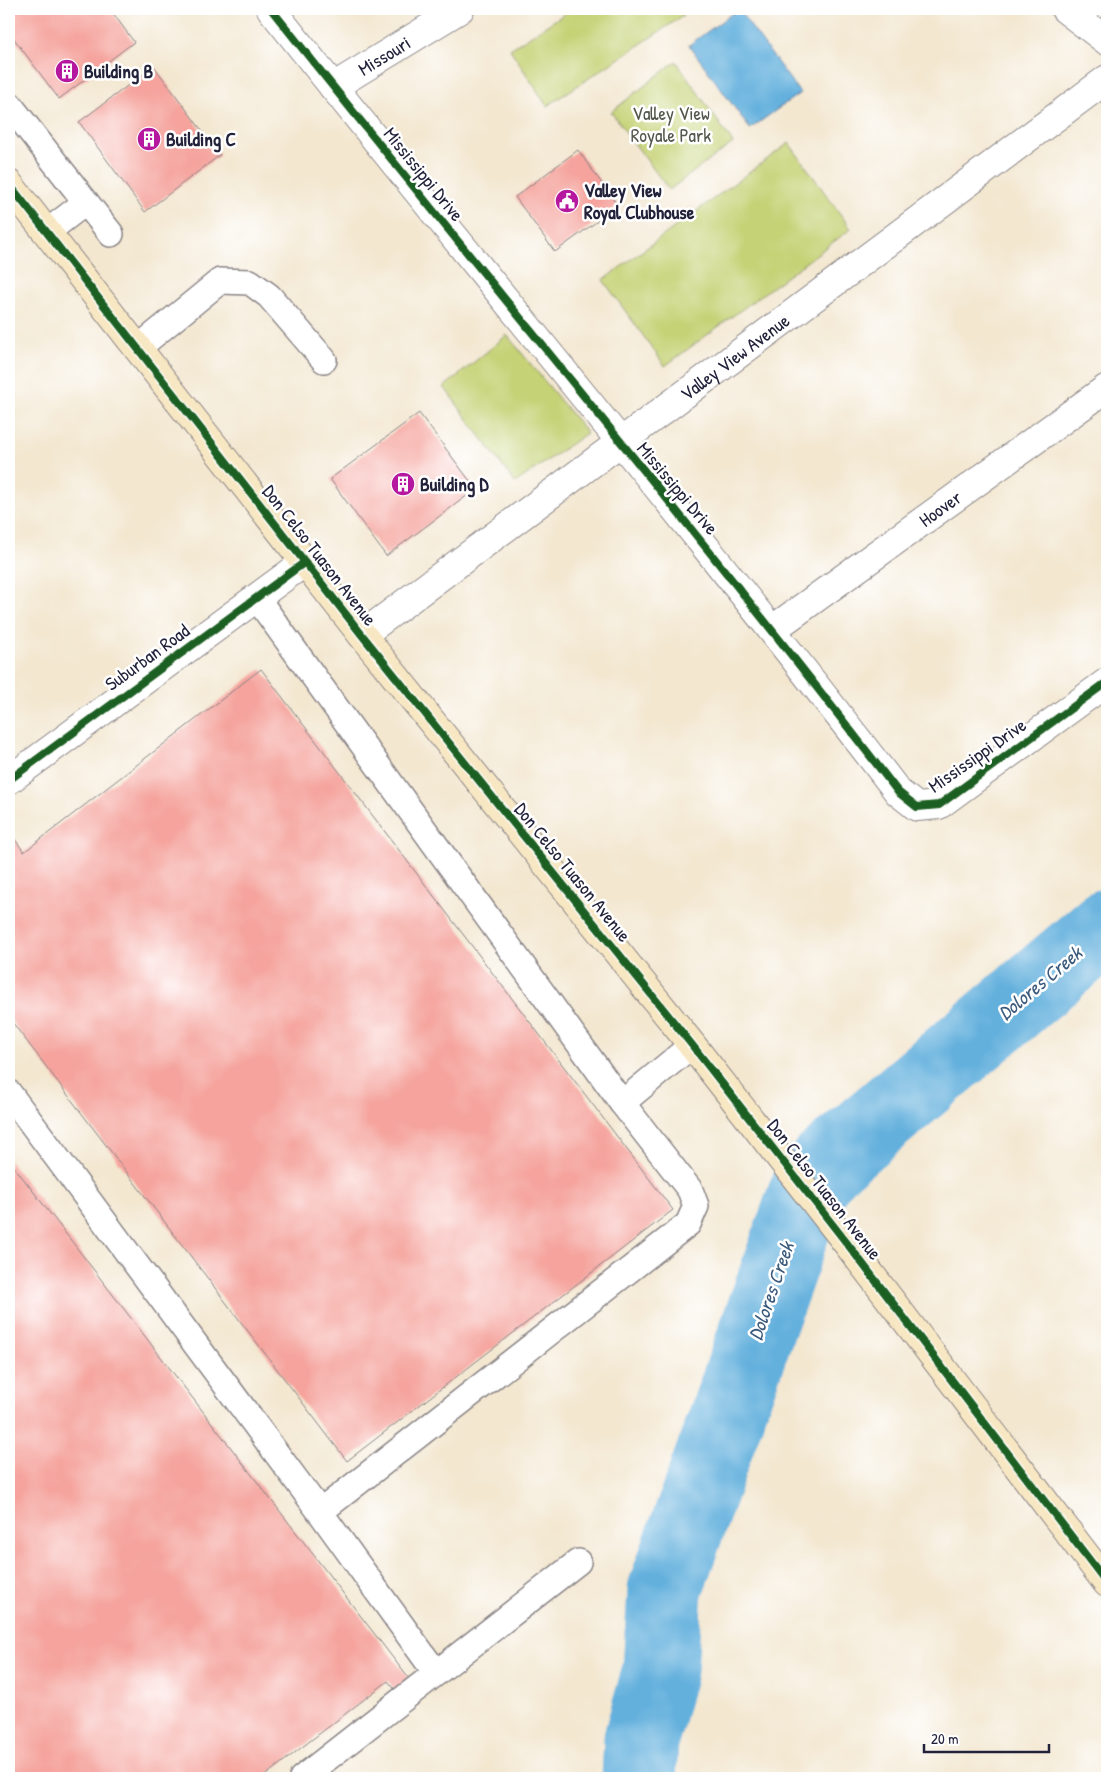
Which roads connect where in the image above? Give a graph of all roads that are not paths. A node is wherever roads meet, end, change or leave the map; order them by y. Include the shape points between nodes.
1 (271, 9) edge
2 (460, 9) edge
3 (1065, 9) edge
4 (1107, 41) edge
5 (1107, 79) edge
6 (333, 87) junction
7 (9, 104) edge
8 (9, 184) edge
9 (86, 202) junction
10 (47, 232) junction
11 (111, 234) dead end
12 (138, 348) junction
13 (324, 360) dead end
14 (1107, 388) edge
15 (620, 444) junction
16 (306, 562) junction
17 (256, 597) junction
18 (774, 629) junction
19 (362, 635) junction
20 (1107, 682) edge
21 (9, 780) edge
22 (692, 1045) junction
23 (9, 1093) edge
24 (622, 1103) junction
25 (320, 1512) junction
26 (578, 1562) dead end
27 (1107, 1583) edge
28 (436, 1673) junction
29 (302, 1778) edge

1 - 6 street, Mississippi Drive
2 - 6 street, Missouri
3 - 4 street
5 - 15 street, Valley View Avenue
6 - 15 street, Mississippi Drive
7 - 9 lane
8 - 10 street, Don Celso Tuason Avenue
9 - 10 lane
9 - 11 lane
10 - 12 street, Don Celso Tuason Avenue
12 - 13 lane via 220,282 250,282 269,296
12 - 16 street, Don Celso Tuason Avenue
14 - 18 street, Hoover
15 - 18 street, Mississippi Drive
15 - 19 street, Valley View Avenue
16 - 17 street, Suburban Road
16 - 19 street, Don Celso Tuason Avenue
17 - 21 street, Suburban Road
17 - 24 lane
18 - 20 street, Mississippi Drive via 898,792 917,807 940,805
19 - 22 street, Don Celso Tuason Avenue
22 - 24 lane
22 - 27 street, Don Celso Tuason Avenue
23 - 25 lane
24 - 25 lane via 690,1190 696,1206 688,1224
25 - 28 lane
26 - 28 lane
28 - 29 lane

